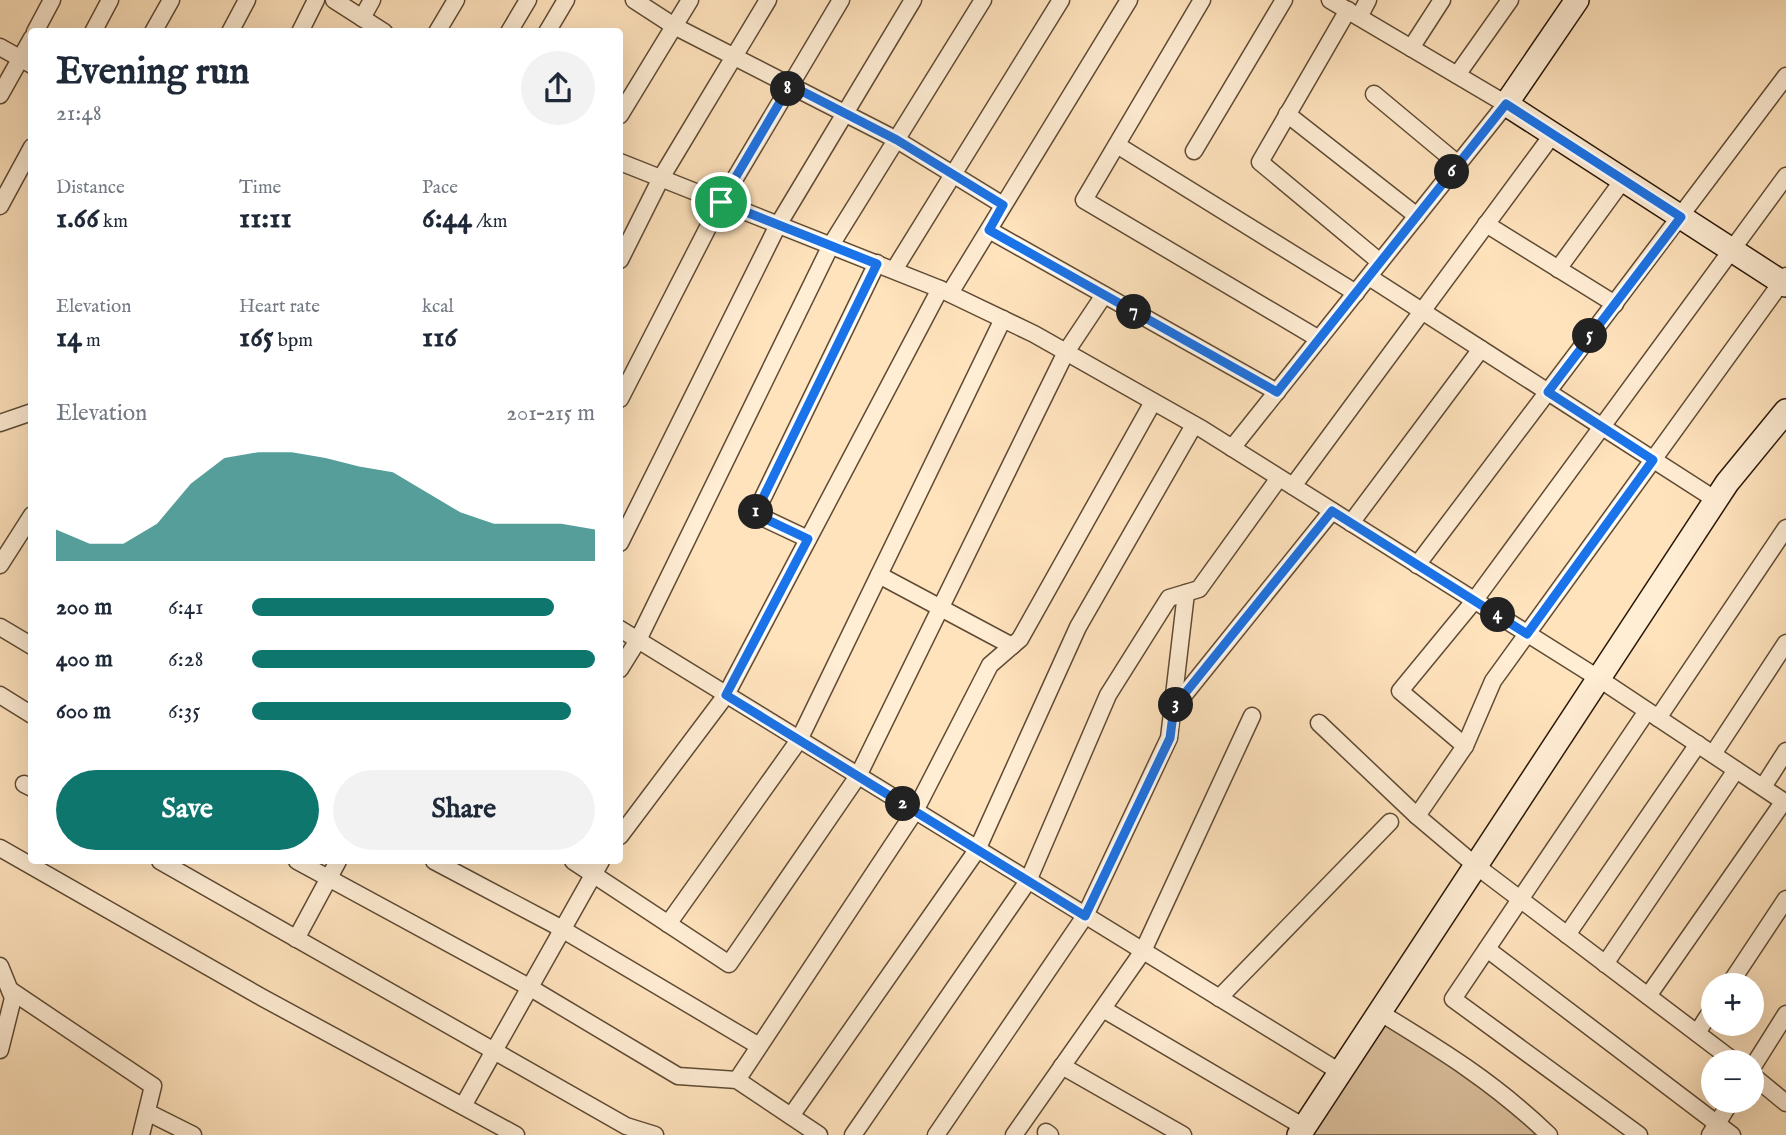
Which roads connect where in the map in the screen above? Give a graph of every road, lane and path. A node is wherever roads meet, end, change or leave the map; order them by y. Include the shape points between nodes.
1 (52, 0) edge
2 (110, 0) edge
3 (171, 0) edge
4 (247, 0) edge
5 (316, 0) edge
6 (334, 0) edge
7 (372, 0) edge
8 (456, 0) edge
9 (528, 0) edge
10 (566, 0) edge
11 (635, 0) edge
12 (690, 0) edge
13 (768, 0) edge
14 (841, 0) edge
15 (913, 0) edge
16 (983, 0) edge
17 (1061, 0) edge
18 (1129, 0) edge
19 (1202, 0) edge
20 (1284, 0) edge
21 (1330, 0) edge
22 (1368, 0) edge
23 (1442, 0) edge
24 (1510, 0) edge
25 (1577, 0) edge
26 (1353, 13) junction
27 (372, 26) edge
28 (674, 26) junction
29 (37, 28) edge
30 (95, 28) edge
31 (155, 28) edge
32 (232, 28) edge
33 (302, 28) edge
34 (439, 28) edge
35 (511, 28) edge
36 (549, 28) edge
37 (0, 47) edge
38 (1411, 48) junction
39 (734, 56) junction
40 (26, 62) edge
41 (1457, 75) junction
42 (1786, 76) edge
43 (790, 85) junction
44 (1374, 94) dead end
45 (0, 95) edge
46 (1506, 104) junction
47 (623, 110) edge
48 (845, 113) junction
49 (1287, 114) junction
50 (1553, 134) junction
51 (897, 140) junction
52 (1117, 145) junction
53 (1194, 150) dead end
54 (28, 154) edge
55 (623, 163) edge
56 (1458, 164) junction
57 (953, 174) junction
58 (1786, 176) edge
59 (661, 178) junction
60 (1623, 180) junction
61 (721, 202) junction
62 (1003, 205) junction
63 (0, 206) edge
64 (1416, 216) junction
65 (1681, 217) junction
66 (778, 225) junction
67 (1486, 225) junction
68 (989, 230) junction
69 (831, 245) junction
70 (1731, 250) junction
71 (623, 254) edge
72 (1380, 262) junction
73 (877, 264) junction
74 (1558, 269) junction
75 (894, 270) junction
76 (1368, 277) junction
77 (1784, 281) edge
78 (945, 291) junction
79 (1356, 293) junction
80 (1104, 295) junction
81 (1615, 304) junction
82 (1422, 311) junction
83 (1003, 319) junction
84 (1319, 339) junction
85 (1481, 349) junction
86 (1066, 352) junction
87 (1277, 392) junction
88 (1548, 392) junction
89 (623, 393) edge
90 (1153, 402) junction
91 (1786, 411) edge
92 (28, 413) edge
93 (0, 423) edge
94 (1194, 425) junction
95 (1602, 427) junction
96 (1232, 449) junction
97 (1653, 460) junction
98 (1286, 482) junction
99 (1716, 500) junction
100 (1332, 511) junction
101 (28, 521) edge
102 (1351, 523) junction
103 (1786, 528) edge
104 (623, 537) edge
105 (808, 539) junction
106 (0, 565) edge
107 (1417, 565) junction
108 (879, 575) junction
109 (1186, 593) junction
110 (1474, 601) junction
111 (941, 606) junction
112 (0, 627) edge
113 (623, 631) edge
114 (1527, 634) junction
115 (638, 640) junction
116 (1786, 643) edge
117 (28, 644) edge
118 (1012, 646) junction
119 (623, 664) edge
120 (1598, 678) junction
121 (0, 695) edge
122 (726, 695) junction
123 (1174, 707) junction
124 (28, 712) edge
125 (1653, 715) junction
126 (1252, 716) dead end
127 (1319, 723) dead end
128 (799, 740) junction
129 (1698, 744) junction
130 (1465, 746) junction
131 (1786, 751) edge
132 (1713, 754) junction
133 (1736, 770) junction
134 (858, 776) junction
135 (1763, 787) junction
136 (1785, 802) edge
137 (915, 811) junction
138 (1417, 816) junction
139 (1390, 822) dead end
140 (623, 832) edge
141 (0, 848) edge
142 (977, 849) junction
143 (165, 864) edge
144 (303, 864) edge
145 (336, 864) edge
146 (439, 864) edge
147 (1475, 865) junction
148 (596, 867) edge
149 (329, 878) junction
150 (1028, 881) junction
151 (1520, 899) junction
152 (1786, 899) edge
153 (1085, 916) junction
154 (668, 924) junction
155 (561, 929) junction
156 (1567, 935) junction
157 (296, 939) junction
158 (1487, 949) junction
159 (1143, 951) junction
160 (1605, 964) junction
161 (0, 967) edge
162 (1737, 973) edge
163 (529, 986) junction
164 (10, 990) junction
165 (1648, 996) junction
166 (1219, 998) junction
167 (1102, 1009) junction
168 (1379, 1012) junction
169 (1786, 1014) edge
170 (4, 1021) edge
171 (1701, 1027) edge
172 (1697, 1033) junction
173 (759, 1046) junction
174 (0, 1050) edge
175 (1719, 1050) edge
176 (1763, 1050) edge
177 (494, 1051) junction
178 (1062, 1066) junction
179 (1339, 1072) junction
180 (737, 1080) junction
181 (1764, 1085) edge
182 (1786, 1103) edge
183 (463, 1106) junction
184 (147, 1112) junction
185 (1723, 1113) edge
186 (791, 1116) junction
187 (1713, 1129) edge
188 (1302, 1131) edge
189 (141, 1135) edge
190 (193, 1135) edge
191 (516, 1135) edge
192 (655, 1135) edge
193 (819, 1135) edge
194 (853, 1135) edge
195 (936, 1135) edge
196 (1014, 1135) edge
197 (1183, 1135) edge
198 (1549, 1135) edge
199 (1639, 1135) edge
200 (1732, 1135) edge

1 - 29 street
2 - 30 street
3 - 31 street
4 - 32 street
5 - 33 street
6 - 27 street
7 - 27 street
8 - 34 street
9 - 35 street
10 - 36 street
11 - 28 street
12 - 28 street
13 - 39 street
14 - 43 street
15 - 48 street
16 - 51 street
17 - 57 street
18 - 62 street
19 - 52 street
20 - 53 street
21 - 26 street
22 - 26 street
23 - 38 street
24 - 41 street
25 - 46 street
26 - 38 street
26 - 49 street
28 - 39 street
28 - 47 street
37 - 40 street
38 - 41 street
39 - 43 street
39 - 59 street
40 - 45 street
41 - 46 street
42 - 65 street
43 - 48 street
43 - 61 street
44 - 56 street
46 - 50 street
46 - 56 street
48 - 51 street
48 - 66 street
49 - 64 street
49 - 72 street via 1260,162
50 - 60 street
50 - 67 street
51 - 57 street
51 - 69 street
52 - 79 street
52 - 84 street via 1084,200
54 - 63 street
55 - 59 street
56 - 64 street
57 - 62 street
57 - 75 street
58 - 70 street
59 - 61 street
59 - 71 street
60 - 65 street
60 - 74 street
61 - 66 street
61 - 89 street
62 - 68 street
64 - 72 street
65 - 70 street
65 - 81 street
66 - 69 street
66 - 104 street
67 - 74 street
67 - 82 street
68 - 78 street
68 - 80 street
69 - 73 street
69 - 115 street
70 - 77 street
70 - 95 street
72 - 76 street
73 - 75 street
73 - 105 street via 755,514
74 - 81 street
75 - 78 street
76 - 79 street
76 - 82 street
77 - 97 street
78 - 83 street
78 - 105 street
79 - 84 street
80 - 86 street
80 - 87 street
81 - 88 street
82 - 85 street
82 - 98 street
83 - 86 street
83 - 108 street
84 - 87 street
85 - 88 street
85 - 102 street
86 - 90 street
86 - 111 street
87 - 96 street
88 - 95 street
88 - 107 street
90 - 94 street
90 - 118 street
91 - 99 street
92 - 93 street
94 - 96 street
94 - 142 street via 1078,627
95 - 97 street
95 - 110 street
96 - 98 street
97 - 99 street
97 - 114 street
98 - 100 street
98 - 109 street via 1199,589
99 - 120 street
100 - 102 street
100 - 123 street
101 - 106 street
102 - 107 street
103 - 125 street
105 - 122 street
107 - 110 street
108 - 111 street
108 - 128 street
109 - 123 street
109 - 150 street via 1169,598 1108,695
110 - 114 street
110 - 130 street via 1400,691
111 - 118 street
111 - 134 street
112 - 117 street
113 - 115 street
114 - 120 street
114 - 130 street via 1493,681
115 - 119 street
115 - 122 street
116 - 132 street
118 - 137 street via 990,665
120 - 125 street
120 - 147 street
121 - 124 street
122 - 128 street
122 - 140 street
123 - 153 street via 1170,738
125 - 129 street
125 - 151 street
126 - 159 street
127 - 138 street
128 - 134 street
128 - 154 street
129 - 132 street
129 - 156 street
130 - 138 street
131 - 135 street
132 - 133 street
133 - 135 street
133 - 160 street
134 - 137 street
134 - 154 street via 729,964
135 - 136 street
136 - 165 street
137 - 142 street
137 - 173 street
138 - 147 street
139 - 166 street
141 - 183 street
142 - 150 street
142 - 186 street
143 - 157 street
144 - 149 street
145 - 149 street
146 - 155 street
147 - 151 street
147 - 168 street
148 - 154 street
148 - 155 street
149 - 157 street
149 - 163 street
150 - 153 street
150 - 194 street
151 - 156 street
151 - 158 street
152 - 162 street
153 - 159 street
153 - 195 street
155 - 163 street
155 - 173 street
156 - 160 street
157 - 177 street
158 - 187 street
158 - 199 street via 1453,999
159 - 166 street
159 - 167 street
160 - 165 street
161 - 164 street
163 - 177 street
163 - 180 street via 678,1076
164 - 170 street via 13,998
164 - 184 street via 153,1086
165 - 172 street
166 - 179 street
167 - 178 street
167 - 188 street
168 - 179 street
168 - 198 street via 1472,1068
169 - 176 street
170 - 174 street
171 - 172 street
172 - 175 street
173 - 180 street
177 - 183 street
177 - 192 street via 626,1126
178 - 196 street
178 - 197 street
179 - 188 street
180 - 186 street
181 - 182 street
183 - 191 street
184 - 189 street
184 - 190 street
185 - 187 street
186 - 193 street
187 - 200 street

